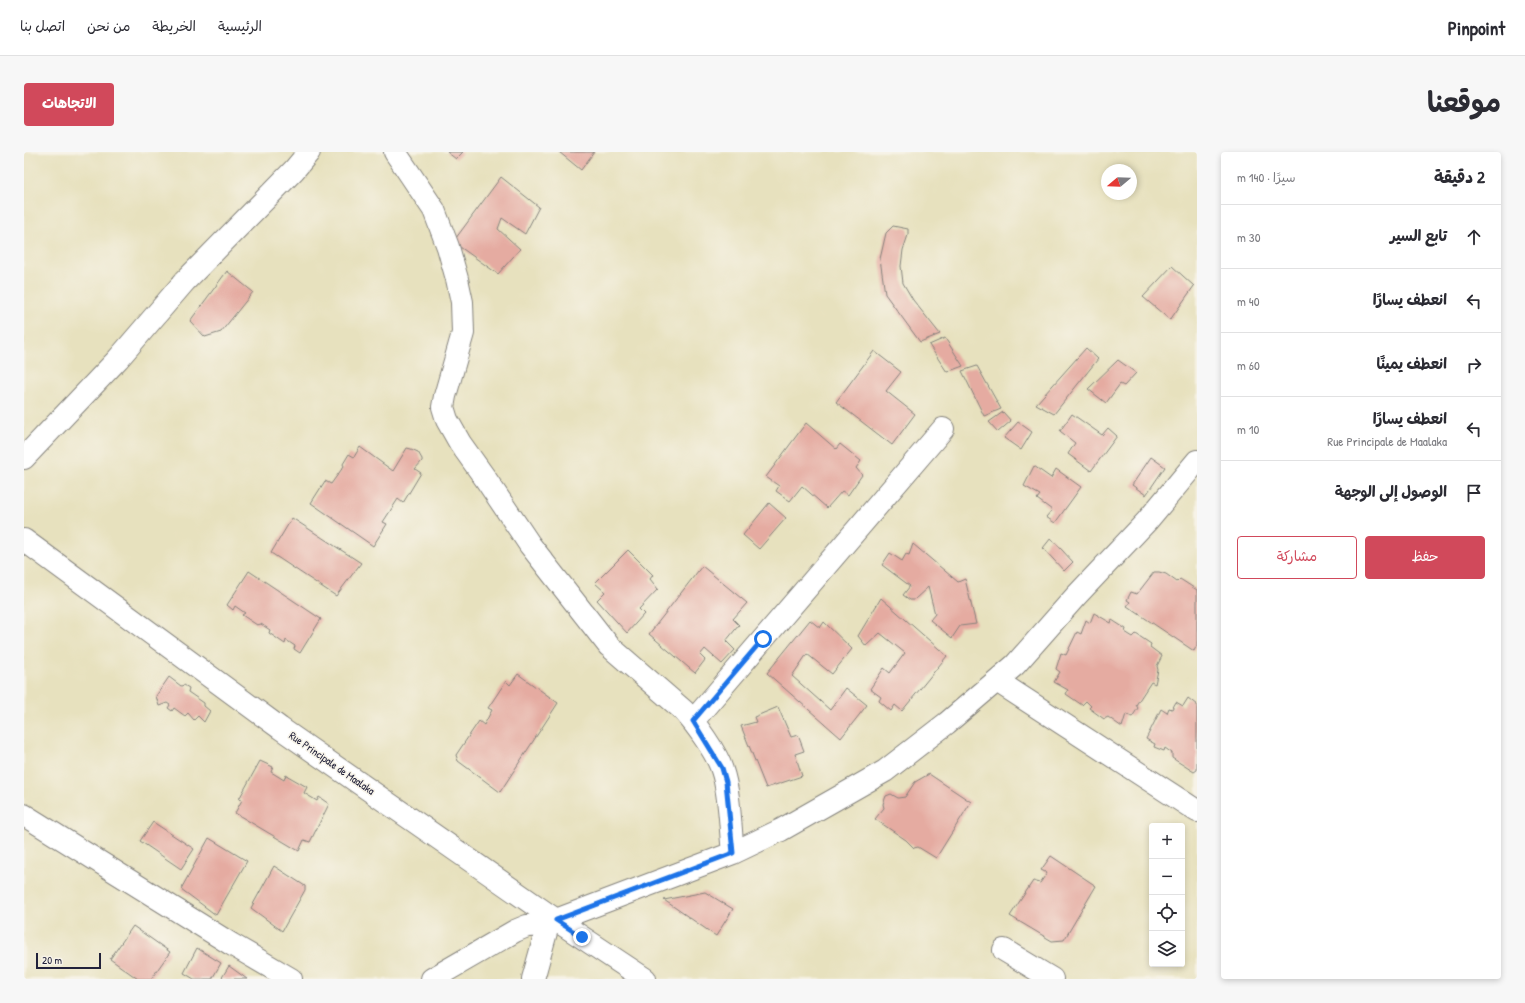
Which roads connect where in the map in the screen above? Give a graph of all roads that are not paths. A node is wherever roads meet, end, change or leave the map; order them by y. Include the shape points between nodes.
1 (309, 152) edge
2 (395, 152) edge
3 (943, 429) dead end
4 (24, 458) edge
5 (1197, 461) edge
6 (24, 540) edge
7 (997, 681) junction
8 (693, 721) junction
9 (1197, 811) edge
10 (24, 815) edge
11 (733, 853) junction
12 (552, 922) junction
13 (1004, 950) dead end
14 (285, 977) edge
15 (432, 979) edge
16 (534, 979) edge
17 (645, 979) edge
18 (1052, 979) edge

1 - 4 street via 185,281 118,359
2 - 8 street via 434,210 448,247 462,302 463,332 445,396 447,420 530,545 609,646
3 - 8 street
5 - 7 street via 1147,521 1015,665
6 - 12 street, Rue Principale de Maalaka via 280,728
7 - 9 street
7 - 11 street via 885,771 794,823
8 - 11 street via 722,768 726,782
10 - 14 street
11 - 12 street
12 - 15 street via 515,930
12 - 16 street
12 - 17 street, Rue Principale de Maalaka
13 - 18 street

